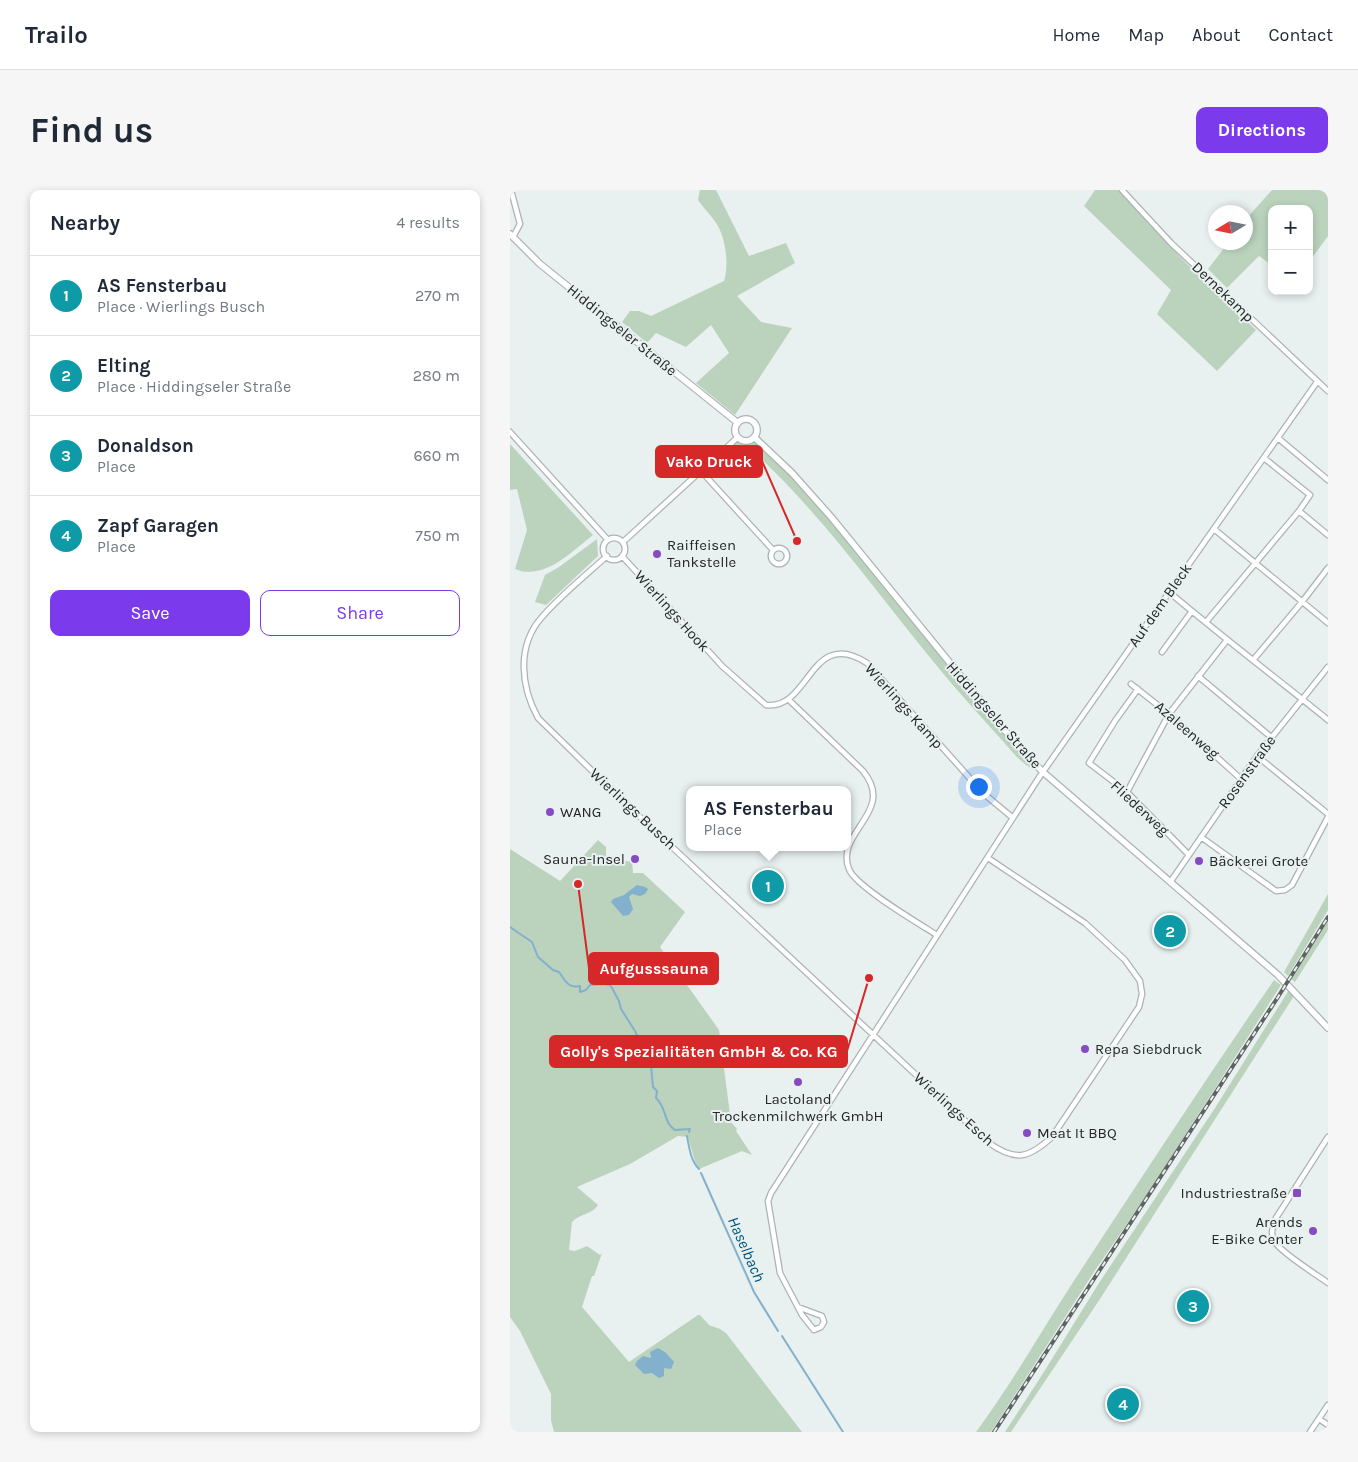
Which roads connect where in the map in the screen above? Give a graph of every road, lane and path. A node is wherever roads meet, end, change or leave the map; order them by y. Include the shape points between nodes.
1 (511, 190) edge
2 (1122, 190) edge
3 (512, 236) edge
4 (1317, 382) junction
5 (1328, 391) edge
6 (738, 423) junction
7 (510, 432) edge
8 (738, 437) junction
9 (754, 437) junction
10 (1278, 438) junction
11 (1264, 458) junction
12 (700, 471) junction
13 (1328, 480) edge
14 (1299, 510) junction
15 (1214, 528) junction
16 (1328, 535) edge
17 (608, 540) junction
18 (623, 542) junction
19 (773, 550) dead end
20 (607, 556) junction
21 (622, 556) junction
22 (1256, 564) junction
23 (1328, 570) edge
24 (1169, 592) junction
25 (1302, 602) junction
26 (1192, 610) junction
27 (1206, 622) junction
28 (1328, 623) edge
29 (1227, 640) junction
30 (1162, 652) dead end
31 (1254, 659) junction
32 (1328, 667) edge
33 (1198, 676) junction
34 (1131, 684) dead end
35 (1138, 689) junction
36 (1302, 698) junction
37 (789, 700) junction
38 (1169, 714) junction
39 (1328, 720) edge
40 (1272, 737) junction
41 (1256, 756) junction
42 (1044, 772) junction
43 (1241, 779) junction
44 (1127, 792) junction
45 (1328, 816) edge
46 (1013, 818) junction
47 (1201, 837) junction
48 (851, 841) edge
49 (847, 851) edge
50 (1189, 855) junction
51 (988, 858) junction
52 (1172, 881) junction
53 (936, 935) junction
54 (1328, 1028) edge
55 (872, 1034) junction
56 (1328, 1137) edge
57 (1328, 1283) edge
58 (798, 1307) junction
59 (1328, 1405) edge
60 (1319, 1419) junction
61 (1328, 1425) edge
62 (1310, 1432) edge

1 - 3 street via 520,224
2 - 4 street, Dernekamp via 1171,243
3 - 6 street, Hiddingseler Straße via 540,264
4 - 5 street, Dernekamp
4 - 10 street, Auf dem Bleck
6 - 8 street via 735,430
6 - 9 street via 745,419 752,421 756,426
7 - 17 street
8 - 9 street via 746,441
8 - 12 street
9 - 42 street, Hiddingseler Straße via 832,518 1014,742
10 - 11 street, Auf dem Bleck
10 - 13 street
11 - 14 street via 1310,495
11 - 15 street, Auf dem Bleck
12 - 18 street
12 - 19 street
14 - 16 street
14 - 22 street
15 - 22 street
15 - 24 street, Auf dem Bleck
17 - 18 street via 616,538
17 - 20 street via 604,547
18 - 21 street
20 - 21 street via 616,559
20 - 55 street, Wierlings Busch via 541,618 526,647 524,675 531,705 538,718
21 - 37 street, Wierlings Hook via 722,666 766,705 774,706
22 - 25 street
22 - 27 street
23 - 25 street
24 - 26 street
24 - 42 street, Auf dem Bleck
25 - 28 street
25 - 31 street
26 - 27 street
26 - 30 street
27 - 29 street
29 - 31 street
29 - 33 street
31 - 36 street
32 - 36 street, Rosenstraße
33 - 38 street
33 - 40 street
34 - 35 street, Azaleenweg
35 - 38 street, Azaleenweg
35 - 44 street, Fliederweg via 1089,763
36 - 39 street
36 - 40 street, Rosenstraße
37 - 46 street, Wierlings Kamp via 829,656 855,655 868,663 983,793
37 - 48 street via 870,781 874,796 870,813
38 - 43 street, Azaleenweg
38 - 44 street
40 - 41 street, Rosenstraße
41 - 43 street, Rosenstraße
41 - 45 street
42 - 46 street
42 - 52 street, Hiddingseler Straße
43 - 47 street, Rosenstraße
44 - 50 street, Fliederweg
45 - 47 street via 1292,885 1285,890 1276,891
46 - 51 street
47 - 50 street, Rosenstraße
49 - 53 street via 849,869 859,883
50 - 52 street, Rosenstraße
51 - 53 street
51 - 55 street, Wierlings Esch via 1085,922 1125,960 1140,981 1139,1007 1052,1137 1040,1148 1018,1156 1002,1152 989,1142
52 - 54 street, Hiddingseler Straße via 1278,975
53 - 55 street
55 - 58 street via 768,1201 780,1273
56 - 57 street via 1272,1229 1274,1241 1281,1249
58 - 58 street via 814,1330 821,1327 824,1322 822,1316
59 - 60 street
60 - 61 street
60 - 62 street

